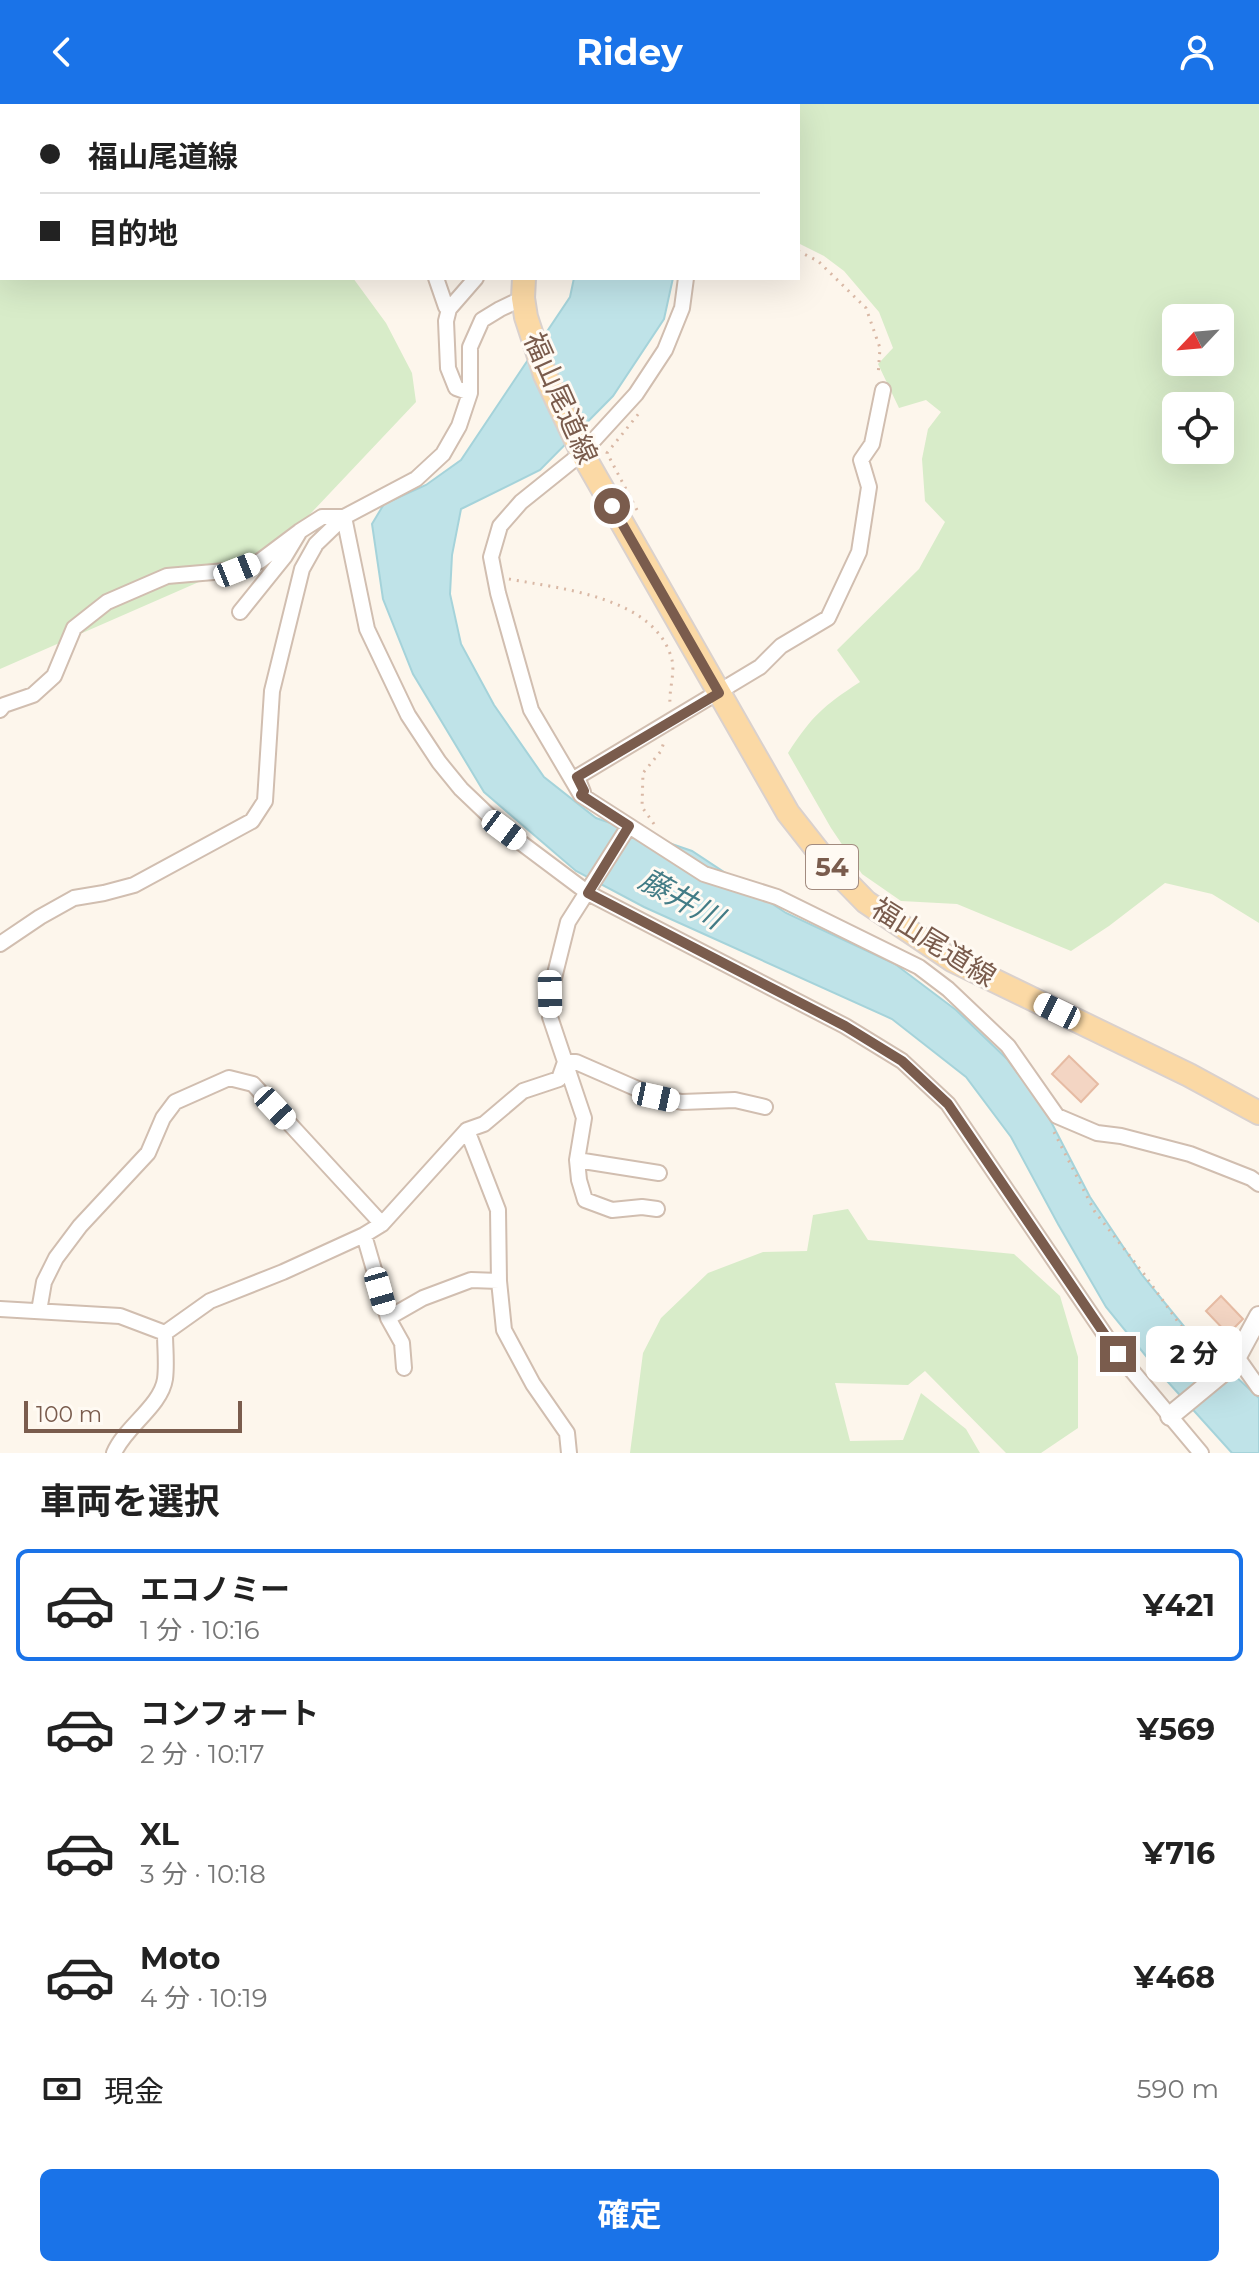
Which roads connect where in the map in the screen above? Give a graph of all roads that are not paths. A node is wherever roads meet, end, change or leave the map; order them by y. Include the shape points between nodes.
1 (437, 280) edge
2 (474, 280) edge
3 (686, 280) edge
4 (524, 298) edge
5 (449, 309) junction
6 (883, 390) road end
7 (470, 393) junction
8 (580, 449) junction
9 (344, 517) junction
10 (300, 531) junction
11 (240, 612) dead end
12 (719, 693) junction
13 (0, 710) edge
14 (581, 795) junction
15 (629, 826) junction
16 (588, 893) junction
17 (0, 944) edge
18 (952, 960) junction
19 (919, 967) junction
20 (565, 1062) junction
21 (765, 1107) dead end
22 (1259, 1113) edge
23 (467, 1130) junction
24 (577, 1160) junction
25 (659, 1173) dead end
26 (1259, 1184) edge
27 (657, 1209) dead end
28 (382, 1224) junction
29 (364, 1235) junction
30 (499, 1281) junction
31 (0, 1309) edge
32 (39, 1311) junction
33 (1259, 1316) edge
34 (388, 1318) junction
35 (165, 1333) junction
36 (1233, 1363) junction
37 (404, 1368) dead end
38 (1259, 1388) edge
39 (1170, 1416) junction
40 (114, 1453) edge
41 (569, 1453) edge
42 (1201, 1453) edge

1 - 5 street
2 - 5 street
3 - 8 street via 682,308 665,350 636,394
4 - 7 street via 482,320 470,347
4 - 8 main road, 福山尾道線 / 54 via 545,375
5 - 7 street via 448,368 456,388
6 - 12 street via 872,444 861,460 869,487 859,552 828,618
7 - 9 street via 443,454 416,479
8 - 12 main road, 福山尾道線 / 54
8 - 14 street via 500,526 491,557 531,710
9 - 10 street via 322,517
9 - 16 street via 367,629 408,715 461,789 504,830
9 - 17 street via 316,544 302,569 272,691 265,801 252,821 134,885 74,898
10 - 11 street
10 - 13 street via 260,561 237,570 167,576 107,602 74,628 54,676 33,695
12 - 14 street via 577,777
12 - 18 main road, 福山尾道線 / 54 via 788,813 825,860 866,902
14 - 15 street
15 - 16 street
15 - 19 street via 704,874 777,897
16 - 20 street via 568,922 550,994 550,1017
16 - 39 street via 902,1061 948,1104 1118,1354
18 - 19 street
18 - 22 main road, 福山尾道線 / 54
19 - 26 street via 1008,1046 1057,1116 1097,1133 1190,1154
20 - 21 street via 656,1097 682,1102 735,1100
20 - 23 street via 559,1079 523,1091 484,1124
20 - 24 street via 584,1118
23 - 28 street
23 - 30 street via 498,1210
24 - 25 street
24 - 27 street via 585,1200 612,1210
28 - 29 street
28 - 32 street via 253,1084 229,1078 175,1102 148,1153 56,1258 44,1282
29 - 34 street
29 - 35 street via 210,1301
30 - 34 street via 471,1280
30 - 41 street via 504,1330 567,1433
31 - 32 street
32 - 35 street via 120,1316
33 - 36 street
34 - 37 street via 402,1343
35 - 40 street via 165,1381
36 - 38 street
36 - 39 street
39 - 42 street

